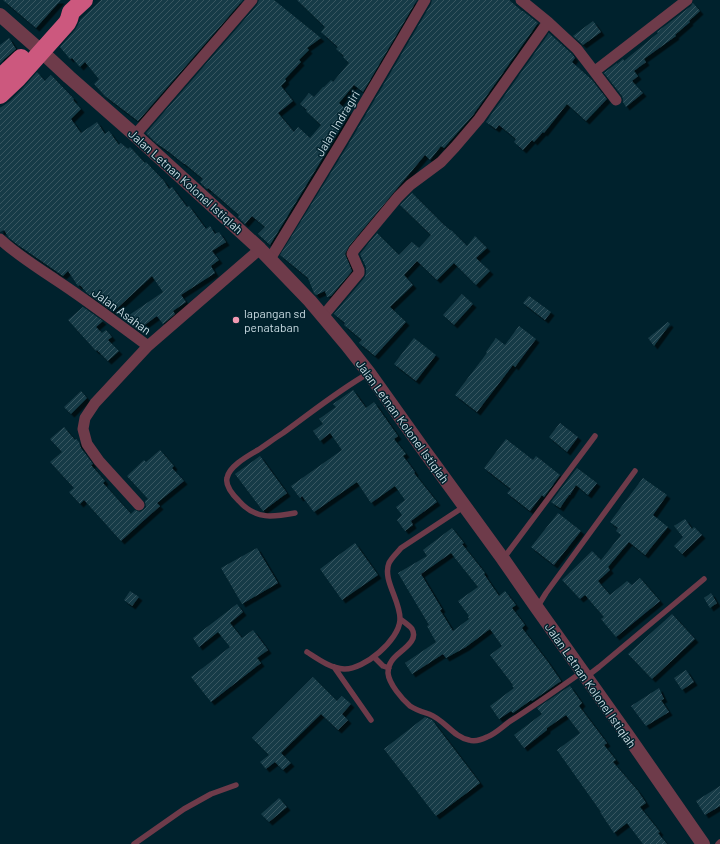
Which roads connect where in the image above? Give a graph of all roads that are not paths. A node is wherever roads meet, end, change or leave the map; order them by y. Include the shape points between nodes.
1 (252, 0) edge
2 (425, 0) edge
3 (521, 0) edge
4 (687, 0) edge
5 (78, 6) edge
6 (0, 15) edge
7 (548, 22) junction
8 (37, 48) junction
9 (595, 71) junction
10 (0, 78) edge
11 (0, 95) edge
12 (616, 100) dead end
13 (135, 135) junction
14 (0, 239) edge
15 (265, 254) junction
16 (323, 316) junction
17 (148, 346) junction
18 (369, 373) junction
19 (595, 436) dead end
20 (635, 471) dead end
21 (139, 506) dead end
22 (465, 506) junction
23 (295, 513) dead end
24 (503, 559) junction
25 (704, 579) dead end
26 (537, 608) junction
27 (400, 619) junction
28 (307, 652) dead end
29 (374, 657) junction
30 (334, 667) junction
31 (389, 668) junction
32 (584, 674) junction
33 (371, 720) dead end
34 (236, 785) dead end
35 (134, 844) edge
36 (703, 844) edge

1 - 13 street
2 - 15 street, Jalan Indragiri via 346,135
3 - 7 street
4 - 9 street
5 - 8 highway via 60,18
6 - 8 street, Jalan Letnan Kolonel Istiqlah
7 - 9 street via 577,49
7 - 16 street via 479,119 441,162 398,197 354,250 352,254 359,273
8 - 10 highway
8 - 11 highway via 22,73
8 - 13 street, Jalan Letnan Kolonel Istiqlah
9 - 12 street
13 - 15 street, Jalan Letnan Kolonel Istiqlah
14 - 17 street, Jalan Asahan via 21,257 95,306
15 - 16 street, Jalan Letnan Kolonel Istiqlah
15 - 17 street, Jalan Asahan
16 - 18 street, Jalan Letnan Kolonel Istiqlah
17 - 21 street via 95,403 85,418 83,429 87,444 99,461
18 - 22 street, Jalan Letnan Kolonel Istiqlah
18 - 23 lane via 237,464 228,474 228,487 239,502 252,512 264,516
19 - 24 lane
20 - 26 lane
22 - 24 street, Jalan Letnan Kolonel Istiqlah
22 - 27 lane via 405,545 392,558 388,577
24 - 26 street, Jalan Letnan Kolonel Istiqlah
25 - 32 lane via 599,668
26 - 32 street, Jalan Letnan Kolonel Istiqlah
27 - 29 lane via 399,628 391,641
27 - 31 lane via 414,635 392,659
28 - 30 lane
29 - 30 lane via 354,668
29 - 31 lane
30 - 33 lane
31 - 32 lane via 392,684 410,706 438,718 459,737 475,741 488,737
32 - 36 street, Jalan Letnan Kolonel Istiqlah
34 - 35 lane via 211,794 184,809

